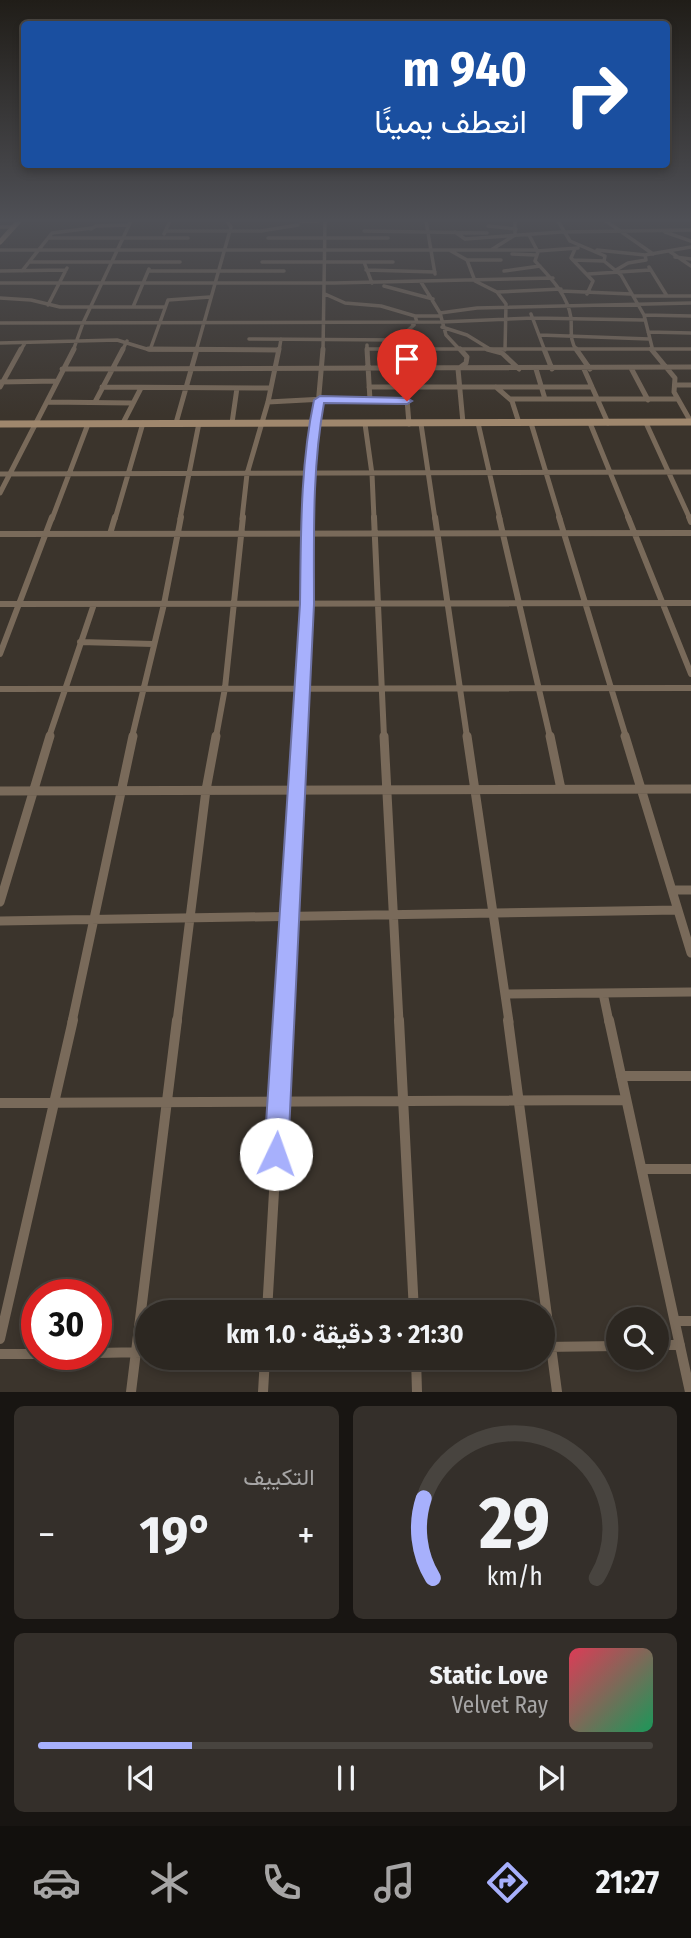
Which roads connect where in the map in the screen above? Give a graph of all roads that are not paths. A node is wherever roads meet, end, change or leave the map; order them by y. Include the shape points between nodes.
1 (58, 286) edge
2 (102, 286) edge
3 (143, 286) edge
4 (213, 286) edge
5 (326, 286) edge
6 (384, 286) edge
7 (424, 286) edge
8 (485, 286) edge
9 (558, 286) edge
10 (591, 286) edge
11 (626, 286) edge
12 (660, 286) edge
13 (561, 290) junction
14 (497, 292) junction
15 (579, 293) junction
16 (326, 294) junction
17 (587, 294) junction
18 (632, 295) junction
19 (667, 296) junction
20 (688, 296) edge
21 (210, 297) junction
22 (0, 299) edge
23 (7, 299) junction
24 (432, 299) junction
25 (342, 303) junction
26 (689, 303) edge
27 (637, 304) junction
28 (48, 305) junction
29 (566, 305) junction
30 (581, 305) junction
31 (92, 307) junction
32 (133, 307) junction
33 (165, 307) junction
34 (325, 307) junction
35 (529, 307) junction
36 (504, 308) junction
37 (0, 309) edge
38 (441, 314) junction
39 (533, 318) junction
40 (644, 318) junction
41 (691, 318) edge
42 (571, 319) junction
43 (590, 319) junction
44 (505, 320) junction
45 (612, 320) junction
46 (415, 321) junction
47 (0, 323) edge
48 (83, 323) junction
49 (204, 323) junction
50 (250, 323) junction
51 (324, 323) junction
52 (160, 324) junction
53 (442, 325) junction
54 (648, 332) junction
55 (691, 333) edge
56 (540, 335) junction
57 (570, 337) junction
58 (615, 338) junction
59 (249, 339) junction
60 (281, 339) junction
61 (323, 339) junction
62 (649, 339) junction
63 (79, 340) junction
64 (367, 340) junction
65 (127, 341) junction
66 (0, 343) edge
67 (25, 343) junction
68 (650, 348) junction
69 (367, 349) junction
70 (545, 349) junction
71 (575, 349) junction
72 (691, 349) edge
73 (150, 350) junction
74 (196, 350) junction
75 (278, 350) junction
76 (488, 350) junction
77 (505, 350) junction
78 (247, 351) junction
79 (460, 351) junction
80 (668, 367) junction
81 (631, 368) junction
82 (691, 368) edge
83 (62, 369) junction
84 (112, 369) junction
85 (191, 369) junction
86 (276, 369) junction
87 (320, 369) junction
88 (368, 369) junction
89 (457, 369) junction
90 (519, 369) junction
91 (536, 369) junction
92 (552, 369) junction
93 (587, 369) junction
94 (57, 381) junction
95 (1, 383) edge
96 (675, 385) junction
97 (691, 385) edge
98 (102, 387) junction
99 (369, 387) junction
100 (406, 387) junction
101 (458, 387) junction
102 (496, 387) junction
103 (541, 387) junction
104 (592, 387) junction
105 (141, 388) junction
106 (186, 388) junction
107 (237, 388) junction
108 (271, 388) junction
109 (510, 399) junction
110 (545, 399) junction
111 (678, 399) junction
112 (320, 400) junction
113 (370, 400) junction
114 (598, 400) junction
115 (648, 400) junction
116 (407, 401) junction
117 (47, 402) junction
118 (95, 402) junction
119 (133, 402) junction
120 (268, 402) junction
121 (691, 422) edge
122 (176, 423) junction
123 (199, 423) junction
124 (232, 423) junction
125 (463, 423) junction
126 (478, 423) junction
127 (531, 423) junction
128 (590, 423) junction
129 (608, 423) junction
130 (646, 423) junction
131 (0, 424) edge
132 (36, 424) junction
133 (88, 424) junction
134 (123, 424) junction
135 (143, 424) junction
136 (261, 424) junction
137 (315, 424) junction
138 (365, 424) junction
139 (410, 424) junction
140 (421, 424) junction
141 (519, 424) junction
142 (545, 472) junction
143 (669, 472) junction
144 (691, 472) edge
145 (428, 473) junction
146 (488, 473) junction
147 (609, 473) junction
148 (0, 474) edge
149 (8, 474) junction
150 (69, 474) junction
151 (128, 474) junction
152 (188, 474) junction
153 (247, 474) junction
154 (310, 474) junction
155 (372, 474) junction
156 (0, 493) edge
157 (691, 522) edge
158 (178, 533) junction
159 (240, 533) junction
160 (307, 533) junction
161 (376, 533) junction
162 (437, 533) junction
163 (502, 533) junction
164 (564, 533) junction
165 (633, 533) junction
166 (691, 533) edge
167 (0, 534) edge
168 (47, 534) junction
169 (110, 534) junction
170 (377, 603) junction
171 (449, 603) junction
172 (517, 603) junction
173 (585, 603) junction
174 (661, 603) junction
175 (691, 603) edge
176 (0, 604) edge
177 (19, 604) junction
178 (94, 604) junction
179 (164, 604) junction
180 (235, 604) junction
181 (307, 604) junction
182 (80, 642) junction
183 (153, 644) junction
184 (0, 654) edge
185 (691, 674) edge
186 (541, 687) junction
187 (611, 687) junction
188 (64, 688) junction
189 (142, 688) junction
190 (225, 688) junction
191 (302, 688) junction
192 (381, 688) junction
193 (461, 688) junction
194 (691, 688) edge
195 (0, 689) edge
196 (474, 789) junction
197 (561, 789) junction
198 (691, 789) edge
199 (122, 790) junction
200 (206, 790) junction
201 (297, 790) junction
202 (388, 790) junction
203 (642, 790) junction
204 (0, 791) edge
205 (31, 791) junction
206 (672, 890) junction
207 (691, 890) edge
208 (0, 902) edge
209 (678, 910) junction
210 (491, 913) junction
211 (394, 915) junction
212 (288, 916) junction
213 (190, 918) junction
214 (96, 919) junction
215 (0, 921) edge
216 (691, 953) edge
217 (691, 992) edge
218 (603, 993) junction
219 (505, 994) junction
220 (621, 1076) junction
221 (691, 1076) edge
222 (520, 1100) junction
223 (626, 1100) junction
224 (278, 1101) junction
225 (404, 1101) junction
226 (0, 1102) edge
227 (52, 1102) junction
228 (167, 1102) junction
229 (642, 1169) junction
230 (691, 1169) edge
231 (146, 1300) edge
232 (268, 1300) edge
233 (413, 1300) edge
234 (541, 1300) edge
235 (675, 1321) junction
236 (691, 1321) edge
237 (0, 1339) edge
238 (669, 1345) edge
239 (680, 1345) junction
240 (606, 1346) edge
241 (555, 1347) edge
242 (135, 1352) edge
243 (112, 1353) edge
244 (0, 1354) edge
245 (21, 1354) edge
246 (136, 1370) edge
247 (264, 1370) edge
248 (416, 1370) edge
249 (552, 1370) edge
250 (131, 1392) edge
251 (263, 1392) edge
252 (417, 1392) edge
253 (557, 1392) edge
254 (690, 1392) edge

1 - 28 street
2 - 31 street
3 - 32 street
4 - 21 street
5 - 16 street
6 - 24 street
7 - 24 street
8 - 14 street
9 - 13 street
10 - 17 street
11 - 18 street
12 - 19 street
13 - 14 street
13 - 15 street
13 - 29 street
14 - 36 street
15 - 17 street
15 - 30 street
16 - 25 street
16 - 34 street
17 - 18 street
18 - 19 street
18 - 27 street
19 - 20 street
20 - 26 street
21 - 33 street via 170,299
21 - 49 street
22 - 23 street
23 - 28 street
23 - 37 street
24 - 38 street
25 - 34 street
25 - 46 street via 384,306
26 - 27 street
26 - 41 street
27 - 30 street
27 - 40 street
28 - 31 street
29 - 30 street
29 - 35 street
29 - 42 street
30 - 43 street
31 - 32 street
31 - 48 street
32 - 33 street
33 - 52 street
34 - 51 street
35 - 36 street
35 - 39 street
36 - 38 street
36 - 44 street
38 - 46 street
38 - 53 street
39 - 42 street
39 - 44 street
39 - 56 street
40 - 41 street
40 - 45 street
40 - 54 street
42 - 43 street
42 - 57 street
43 - 45 street
44 - 53 street
44 - 77 street
45 - 58 street
46 - 51 street
46 - 53 street
46 - 64 street via 397,340
47 - 48 street
48 - 52 street
48 - 63 street
49 - 50 street
49 - 52 street
49 - 74 street
50 - 51 street
50 - 59 street
51 - 61 street
52 - 73 street
53 - 76 street
53 - 79 street
54 - 55 street
54 - 62 street
56 - 57 street
56 - 70 street
57 - 58 street
57 - 71 street
58 - 62 street
59 - 60 street
59 - 78 street
60 - 61 street
60 - 75 street
61 - 64 street
61 - 87 street
62 - 68 street
63 - 65 street
63 - 67 street
63 - 83 street
64 - 69 street
65 - 73 street
65 - 84 street
66 - 67 street
67 - 95 street
68 - 71 street
68 - 72 street
68 - 80 street
69 - 79 street
69 - 88 street
70 - 71 street
70 - 77 street
70 - 92 street
71 - 93 street
73 - 74 street
74 - 78 street
74 - 85 street
75 - 78 street
75 - 86 street
76 - 77 street
76 - 79 street
76 - 90 street via 506,356
79 - 89 street via 468,359
80 - 81 street
80 - 82 street
80 - 96 street
81 - 93 street
81 - 115 street
83 - 84 street
83 - 94 street
84 - 85 street
84 - 98 street
85 - 86 street
85 - 106 street
86 - 87 street
86 - 108 street
87 - 88 street
87 - 112 street
88 - 89 street
88 - 99 street
89 - 90 street
89 - 101 street
90 - 91 street
91 - 92 street
91 - 103 street
92 - 93 street
93 - 104 street
94 - 95 street
94 - 117 street
96 - 97 street
96 - 111 street
98 - 105 street
98 - 118 street
99 - 100 street
99 - 113 street
100 - 101 street
100 - 116 street
101 - 102 street
101 - 125 street
102 - 103 street
102 - 109 street
103 - 104 street
103 - 110 street
104 - 114 street
105 - 106 street
105 - 119 street
106 - 107 street
106 - 122 street
107 - 108 street
107 - 124 street
108 - 120 street
109 - 110 street
109 - 141 street
110 - 114 street
111 - 115 street
111 - 121 street
112 - 113 street
112 - 120 street
112 - 137 street
113 - 116 street
114 - 115 street
114 - 129 street
116 - 139 street
117 - 118 street
117 - 132 street
118 - 119 street
119 - 134 street
120 - 136 street
121 - 130 street
122 - 123 street
122 - 135 street
123 - 124 street
123 - 152 street
124 - 136 street
125 - 126 street
125 - 140 street
126 - 141 street
126 - 146 street
127 - 128 street
127 - 141 street
127 - 142 street
128 - 129 street
128 - 147 street
129 - 130 street
130 - 143 street
131 - 132 street
132 - 133 street
132 - 149 street
133 - 134 street
133 - 150 street
134 - 135 street
135 - 151 street
136 - 137 street
136 - 153 street
137 - 138 street
137 - 154 street
138 - 139 street
138 - 155 street
139 - 140 street
140 - 145 street
142 - 146 street
142 - 147 street
142 - 164 street
143 - 144 street
143 - 147 street
143 - 157 street
145 - 146 street
145 - 155 street
145 - 162 street
146 - 163 street
147 - 165 street
148 - 149 street
149 - 150 street
149 - 156 street
150 - 151 street
150 - 168 street
151 - 152 street
151 - 169 street
152 - 153 street
152 - 158 street
153 - 154 street
153 - 159 street
154 - 155 street
154 - 160 street
155 - 161 street
158 - 159 street
158 - 169 street
158 - 179 street
159 - 160 street
159 - 180 street
160 - 161 street
160 - 181 street
161 - 162 street
161 - 170 street
162 - 163 street
162 - 171 street
163 - 164 street
163 - 172 street
164 - 165 street
164 - 173 street
165 - 166 street
165 - 174 street
167 - 168 street
168 - 169 street
168 - 177 street
170 - 171 street
170 - 181 street
170 - 192 street
171 - 172 street
171 - 193 street
172 - 173 street
172 - 186 street
173 - 174 street
173 - 187 street
174 - 175 street
174 - 185 street
176 - 177 street
177 - 178 street
177 - 184 street
178 - 179 street
178 - 182 street
179 - 180 street
179 - 183 street
180 - 181 street
180 - 190 street
181 - 191 street
182 - 183 street
182 - 188 street
183 - 189 street
186 - 187 street
186 - 193 street
186 - 197 street
187 - 194 street
187 - 203 street
188 - 189 street
188 - 195 street
188 - 205 street
189 - 190 street
189 - 199 street
190 - 191 street
190 - 200 street
191 - 192 street
191 - 201 street
192 - 193 street
192 - 202 street
193 - 196 street
196 - 197 street
196 - 202 street
196 - 210 street
197 - 203 street
198 - 203 street
199 - 200 street
199 - 205 street
199 - 214 street
200 - 201 street
200 - 213 street
201 - 202 street
201 - 212 street
202 - 211 street
203 - 206 street
204 - 205 street
205 - 208 street
206 - 207 street
206 - 209 street
209 - 210 street
209 - 216 street
210 - 211 street
210 - 219 street
211 - 212 street
211 - 225 street
212 - 213 street
212 - 224 street
213 - 214 street
213 - 228 street
214 - 215 street
214 - 227 street
217 - 218 street
218 - 219 street
218 - 220 street
219 - 222 street
220 - 221 street
220 - 223 street
222 - 223 street
222 - 225 street
222 - 234 street
223 - 229 street
224 - 225 street
224 - 228 street
224 - 232 street
225 - 233 street
226 - 227 street
227 - 228 street
227 - 237 street
228 - 231 street
229 - 230 street
229 - 235 street
235 - 236 street
235 - 239 street
238 - 239 street
239 - 254 street
240 - 241 street
242 - 243 street
244 - 245 street
246 - 250 street
247 - 251 street
248 - 252 street
249 - 253 street

